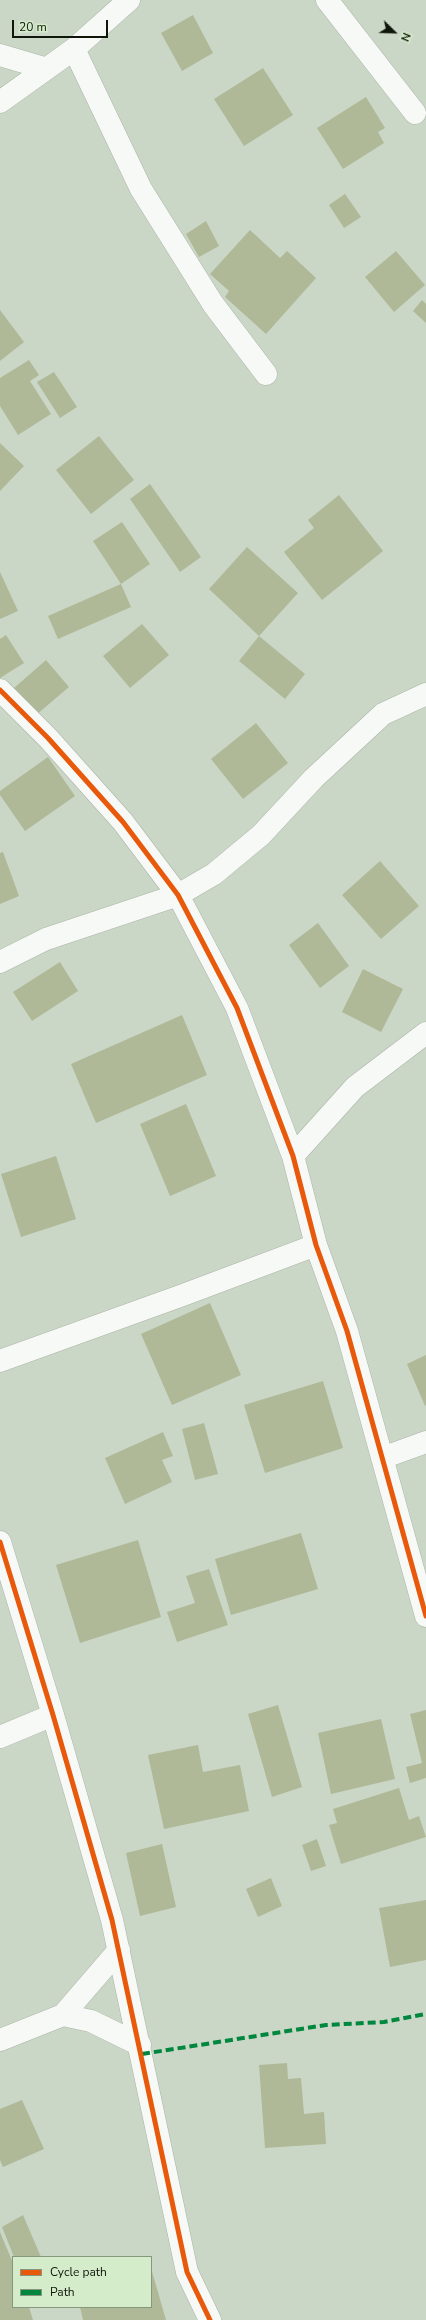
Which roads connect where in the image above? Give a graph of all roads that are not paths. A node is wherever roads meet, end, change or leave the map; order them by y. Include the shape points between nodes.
1 (130, 0) edge
2 (327, 0) edge
3 (74, 48) junction
4 (0, 55) edge
5 (44, 68) junction
6 (0, 102) edge
7 (415, 114) dead end
8 (266, 374) dead end
9 (0, 690) edge
10 (426, 694) edge
11 (178, 895) junction
12 (0, 962) edge
13 (426, 1033) edge
14 (293, 1156) junction
15 (316, 1245) junction
16 (0, 1361) edge
17 (426, 1442) edge
18 (382, 1458) junction
19 (0, 1542) edge
20 (426, 1616) edge
21 (54, 1715) junction
22 (0, 1737) edge
23 (118, 1950) junction
24 (63, 2014) junction
25 (0, 2040) edge
26 (140, 2045) junction
27 (210, 2320) edge

1 - 3 street
2 - 7 street
3 - 5 street
3 - 8 street via 141,189 213,304
4 - 5 street
5 - 6 street
9 - 11 street via 48,738 123,822
10 - 11 street via 383,714 314,778 261,835 214,874
11 - 12 street via 46,939
11 - 14 street via 238,1008
13 - 14 street via 355,1087
14 - 15 street
15 - 16 street
15 - 18 street via 347,1331
17 - 18 street
18 - 20 street
19 - 21 street
21 - 22 street
21 - 23 street via 110,1913
23 - 24 street
23 - 26 street
24 - 25 street
24 - 26 street via 91,2021
26 - 27 street via 187,2272

